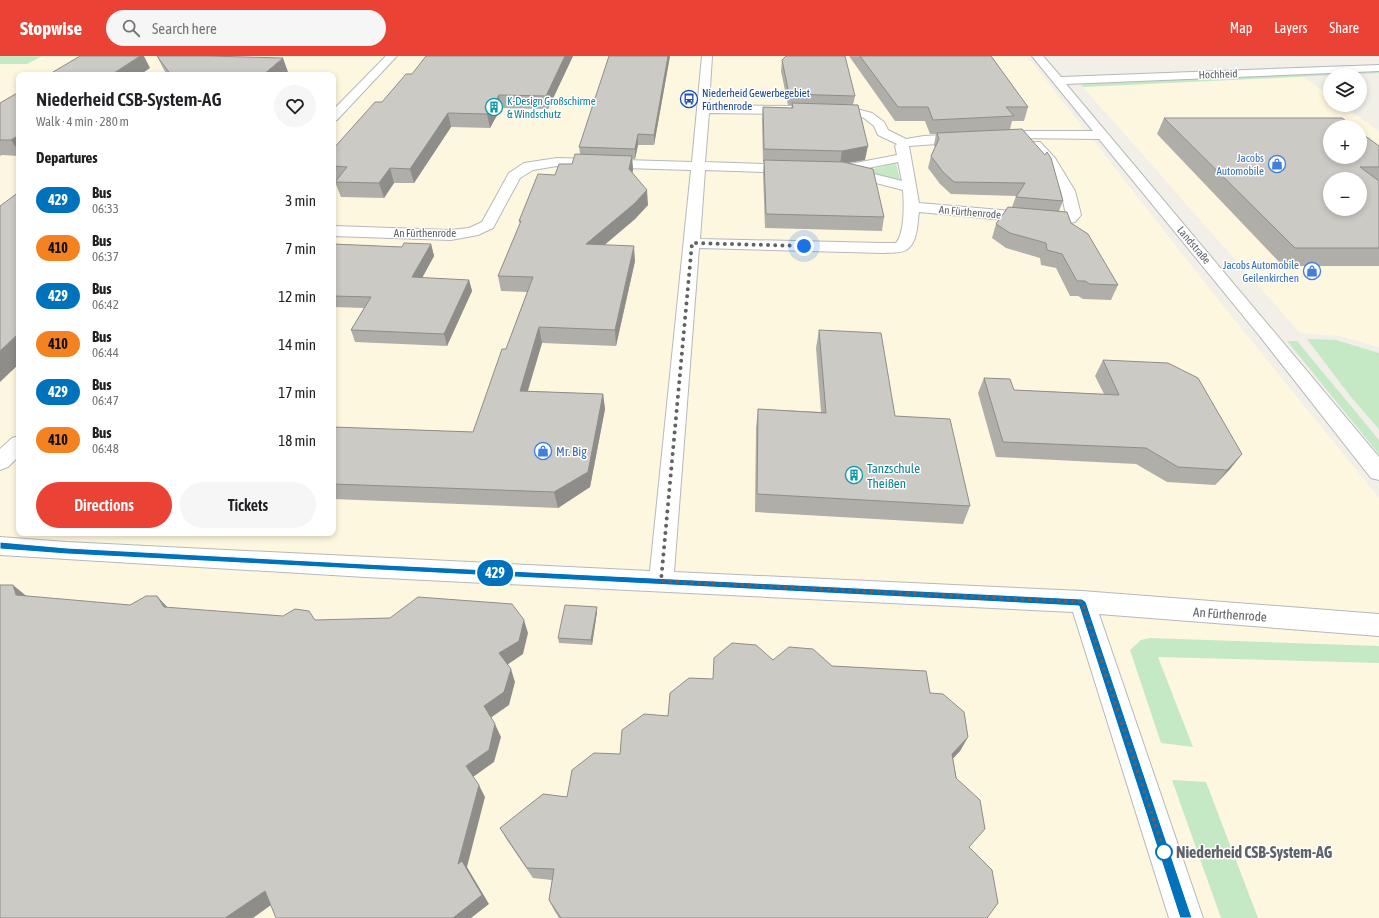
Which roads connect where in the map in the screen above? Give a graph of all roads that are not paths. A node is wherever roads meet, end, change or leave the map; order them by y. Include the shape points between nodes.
1 (392, 56) edge
2 (707, 56) edge
3 (1037, 56) edge
4 (1379, 68) edge
5 (1058, 81) junction
6 (703, 109) junction
7 (801, 110) edge
8 (816, 110) edge
9 (336, 114) edge
10 (1025, 135) junction
11 (1102, 135) junction
12 (1002, 136) edge
13 (978, 137) edge
14 (905, 150) junction
15 (699, 166) junction
16 (840, 170) junction
17 (910, 187) junction
18 (912, 207) junction
19 (336, 231) edge
20 (692, 243) junction
21 (16, 446) edge
22 (0, 462) edge
23 (1379, 472) edge
24 (0, 546) edge
25 (661, 581) junction
26 (1082, 602) junction
27 (1379, 625) edge
28 (1186, 918) edge

1 - 9 street
2 - 6 street
3 - 5 street, Landstraße
4 - 5 street, Hochheid
5 - 11 street, Landstraße
6 - 7 street
6 - 15 street
8 - 14 street via 865,113 876,119 883,132
10 - 11 street
10 - 12 street
10 - 18 street, An Fürthenrode via 1050,161 1068,192 1073,217 1059,220
11 - 23 street, Landstraße
13 - 14 street, An Fürthenrode via 924,140
14 - 16 street, An Fürthenrode
14 - 17 street
15 - 16 street, An Fürthenrode
15 - 19 street, An Fürthenrode via 542,163 529,166 514,176 488,225 473,232 452,235
15 - 20 street
16 - 17 street, An Fürthenrode
17 - 18 street
18 - 20 street via 907,240 900,247
20 - 25 street
21 - 22 street
24 - 25 street, An Fürthenrode
25 - 26 street, An Fürthenrode
26 - 27 street, An Fürthenrode
26 - 28 street

